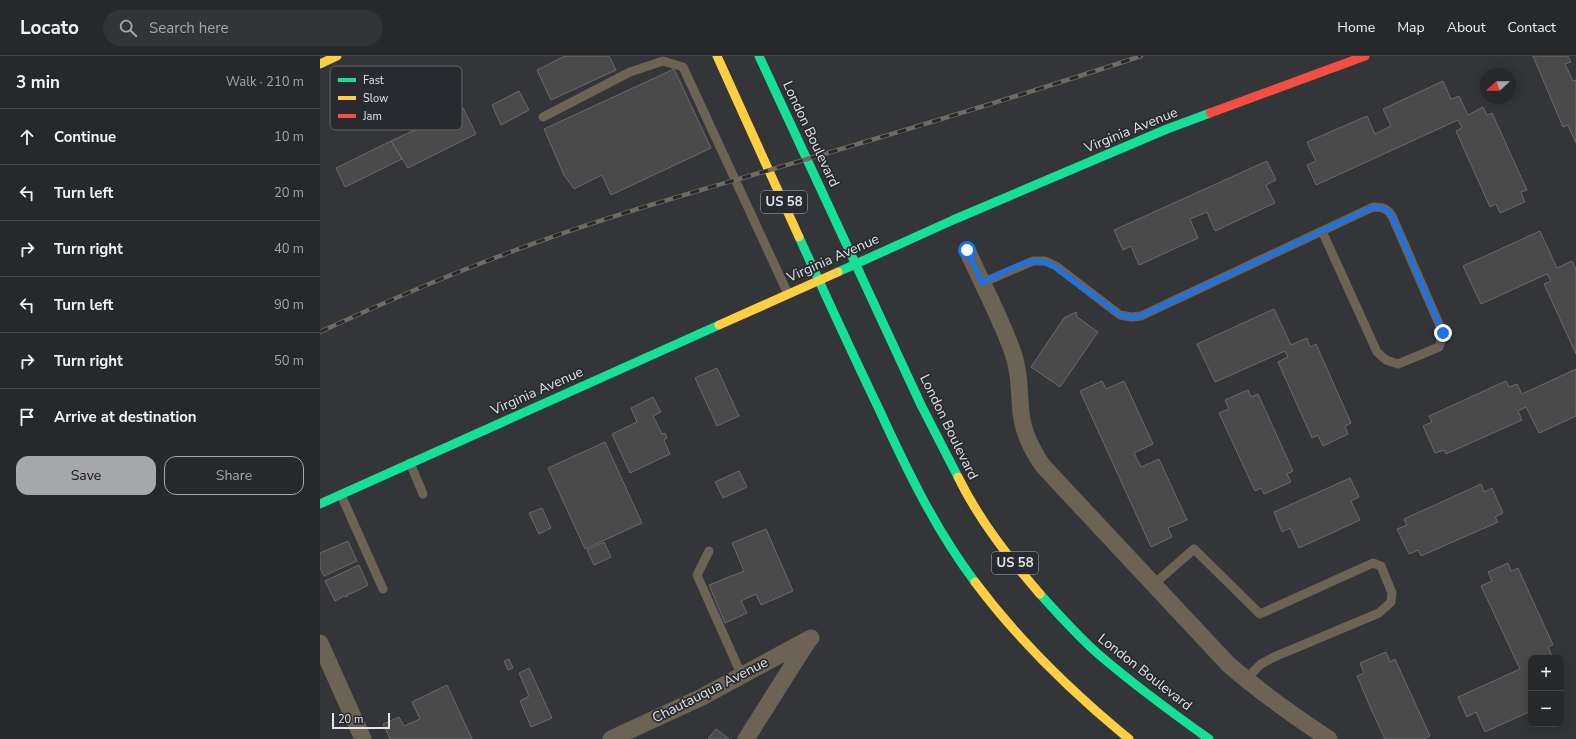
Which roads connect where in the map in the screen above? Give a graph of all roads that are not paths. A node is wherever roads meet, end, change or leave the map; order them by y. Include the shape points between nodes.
1 (337, 56) edge
2 (717, 56) edge
3 (759, 56) edge
4 (1365, 56) edge
5 (320, 64) edge
6 (543, 117) dead end
7 (1322, 231) junction
8 (967, 250) dead end
9 (982, 283) junction
10 (788, 294) junction
11 (410, 463) junction
12 (423, 494) dead end
13 (341, 495) junction
14 (320, 504) edge
15 (708, 551) dead end
16 (1154, 584) junction
17 (383, 589) dead end
18 (320, 643) edge
19 (742, 676) junction
20 (1246, 679) junction
21 (363, 739) edge
22 (611, 739) edge
23 (746, 739) edge
24 (1129, 739) edge
25 (1210, 739) edge
26 (1329, 739) edge

1 - 5 main road
2 - 24 main road, US 58 via 851,349 942,534 974,582 1010,626 1047,665
3 - 25 main road, London Boulevard / US 58 via 968,498 1004,550 1069,626 1149,696
4 - 10 main road, Virginia Avenue via 1167,129
6 - 10 lane via 630,72 663,60 683,68
7 - 7 lane via 1377,352 1386,360 1398,364 1439,347 1443,333 1388,211 1373,207
7 - 9 lane via 1141,316 1120,315 1056,266 1045,261 1033,261
8 - 9 street
9 - 16 street via 1013,351 1019,376 1021,414 1033,451 1043,466
10 - 11 main road, Virginia Avenue
11 - 12 lane
11 - 13 main road, Virginia Avenue
13 - 14 main road, Virginia Avenue
13 - 17 lane
15 - 19 lane via 697,575
16 - 20 street via 1228,664
16 - 20 lane via 1194,549 1260,614 1373,563 1381,566 1392,593 1391,602 1380,613 1274,657 1261,664
18 - 21 street
19 - 22 street, Chautauqua Avenue
19 - 23 street, Chautauqua Avenue via 810,639
20 - 26 street

